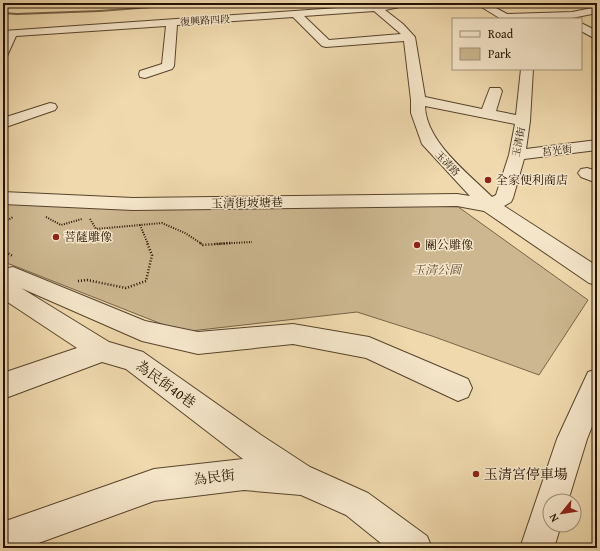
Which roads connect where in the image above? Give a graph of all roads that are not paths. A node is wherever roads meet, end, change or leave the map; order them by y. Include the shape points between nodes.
1 (316, 3) edge
2 (406, 3) edge
3 (480, 3) edge
4 (595, 3) edge
5 (373, 6) edge
6 (597, 6) edge
7 (184, 9) dead end
8 (597, 10) edge
9 (325, 12) junction
10 (296, 14) junction
11 (508, 18) edge
12 (192, 21) junction
13 (172, 22) junction
14 (582, 26) edge
15 (596, 30) edge
16 (8, 34) edge
17 (409, 37) junction
18 (3, 53) edge
19 (528, 70) edge
20 (145, 74) dead end
21 (495, 91) dead end
22 (418, 100) junction
23 (50, 107) dead end
24 (488, 114) junction
25 (523, 121) junction
26 (3, 122) edge
27 (597, 145) edge
28 (517, 155) junction
29 (3, 198) edge
30 (490, 206) junction
31 (3, 277) edge
32 (597, 277) edge
33 (3, 288) edge
34 (102, 351) junction
35 (597, 382) edge
36 (3, 386) edge
37 (458, 388) dead end
38 (302, 479) junction
39 (555, 493) edge
40 (542, 533) edge
41 (3, 539) edge
42 (415, 548) edge
43 (537, 548) edge

1 - 9 street
2 - 5 street, 復興路四段
3 - 11 street
4 - 6 street
5 - 9 street, 復興路四段
5 - 17 street
7 - 12 street
8 - 11 street via 572,15
9 - 10 street, 復興路四段
10 - 12 street, 復興路四段
10 - 17 street via 326,44
12 - 13 street, 復興路四段
13 - 16 street, 復興路四段
13 - 20 street via 168,66
14 - 15 street
16 - 18 street
17 - 22 street, 玉清路
19 - 25 street, 玉清街
21 - 24 street
22 - 24 street
22 - 30 street, 玉清路 via 418,114 430,144
23 - 26 street
24 - 25 street
25 - 28 street, 玉清街
27 - 28 street, 莒光街
28 - 30 street, 玉清街 via 504,198
29 - 30 street, 玉清街坡塘巷 via 133,204 457,200
30 - 32 street, 玉清路
31 - 37 street via 13,275 142,331 198,344 293,334 369,348
33 - 34 street, 為民街40巷
34 - 36 street
34 - 38 street, 為民街40巷 via 134,360 250,446
35 - 39 street via 572,439
38 - 41 street, 為民街 via 244,474 154,485
38 - 42 street, 為民街 via 357,504
40 - 43 street

